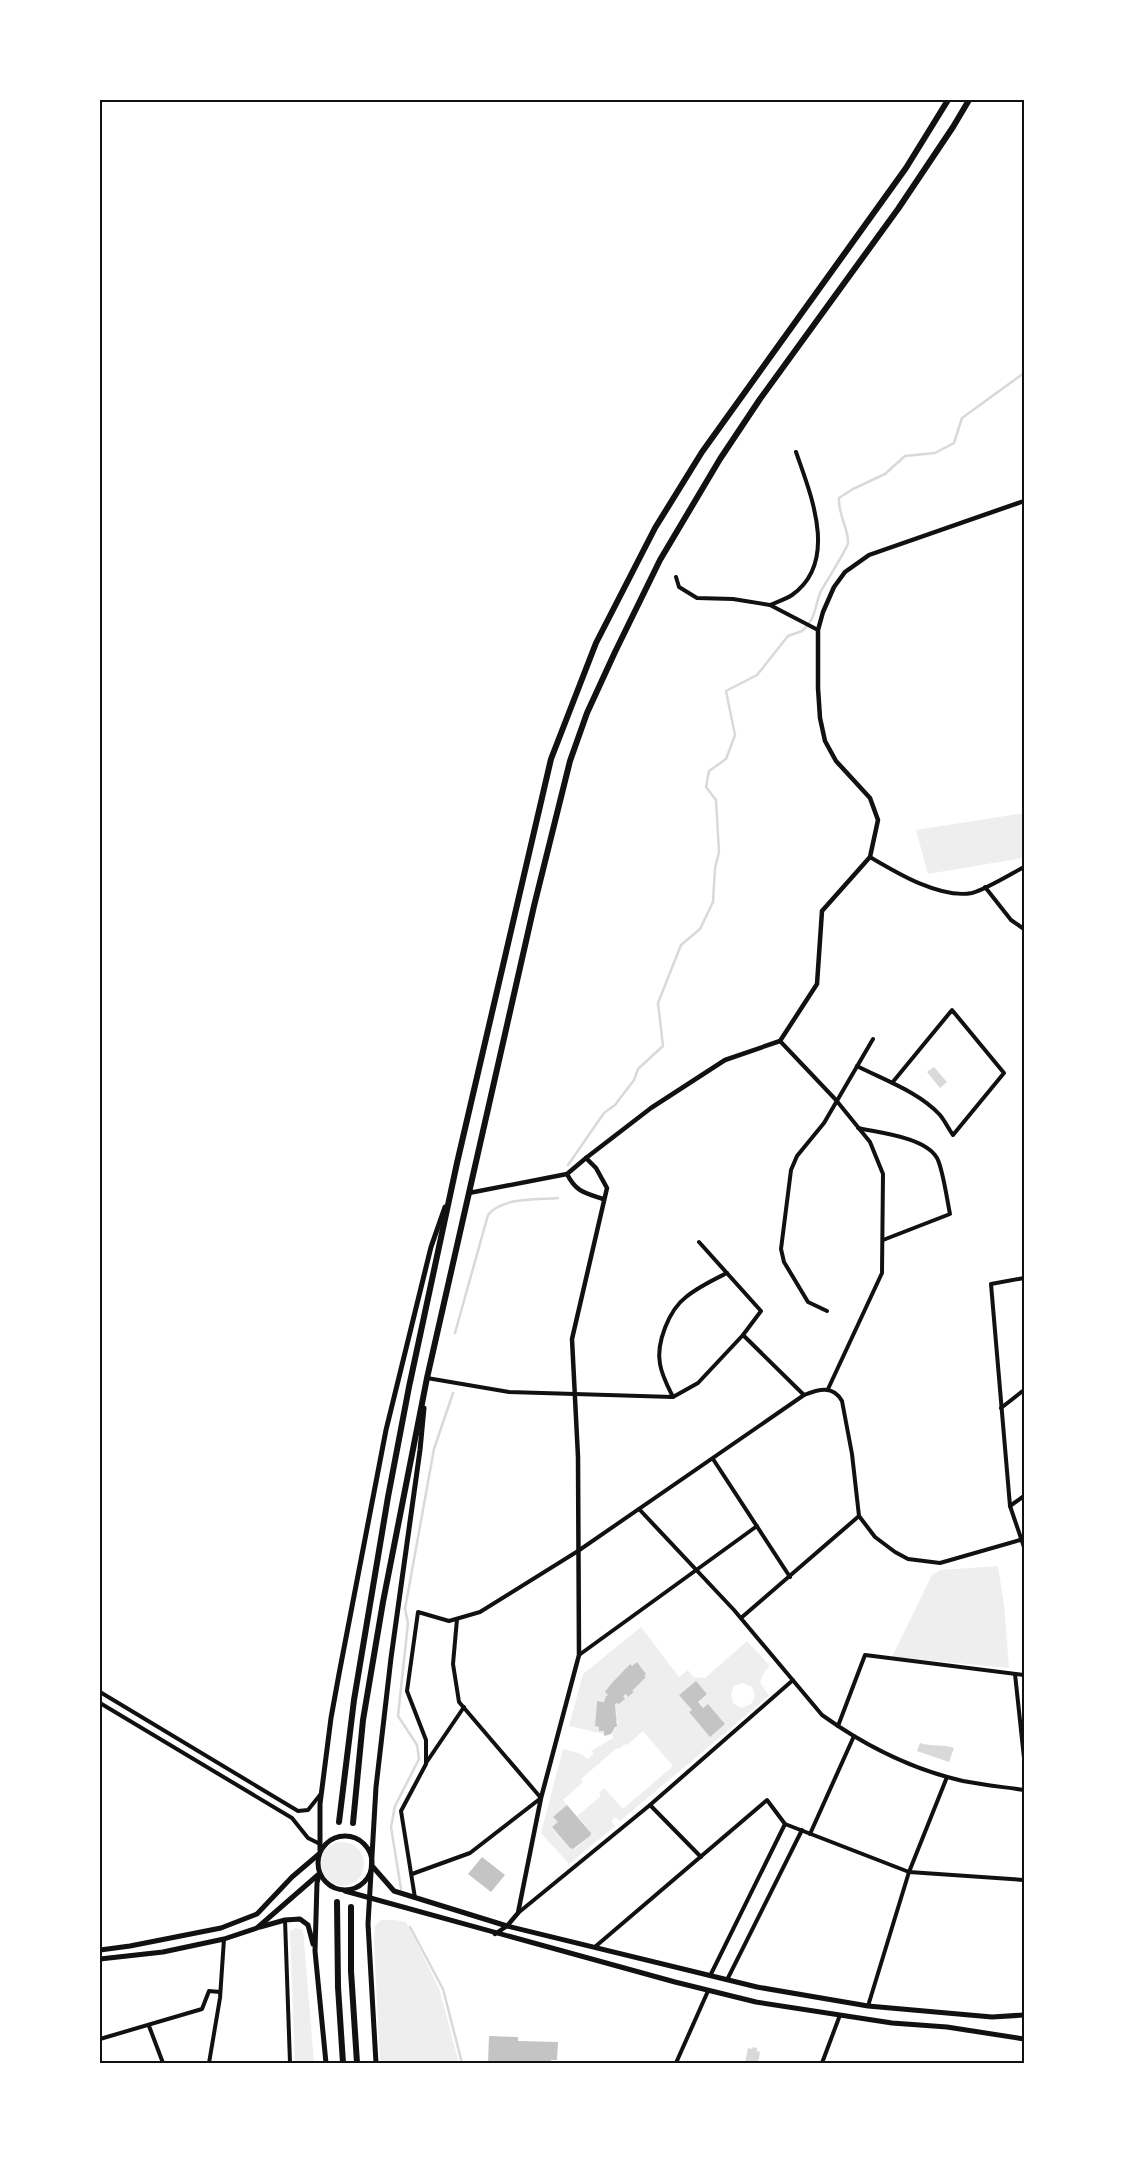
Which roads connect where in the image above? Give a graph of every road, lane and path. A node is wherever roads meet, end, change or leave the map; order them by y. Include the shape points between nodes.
1 (948, 100) edge
2 (969, 100) edge
3 (796, 452) dead end
4 (1024, 501) edge
5 (676, 577) dead end
6 (770, 604) junction
7 (818, 630) junction
8 (870, 857) junction
9 (1024, 867) edge
10 (985, 887) junction
11 (1024, 930) edge
12 (872, 1039) dead end
13 (780, 1041) junction
14 (857, 1066) junction
15 (892, 1083) junction
16 (836, 1100) junction
17 (858, 1128) junction
18 (586, 1158) junction
19 (567, 1174) junction
20 (452, 1188) junction
21 (469, 1193) junction
22 (603, 1199) junction
23 (883, 1240) junction
24 (699, 1242) dead end
25 (727, 1273) junction
26 (1024, 1278) edge
27 (827, 1311) dead end
28 (743, 1335) junction
29 (426, 1381) junction
30 (828, 1389) junction
31 (1024, 1390) edge
32 (576, 1394) junction
33 (804, 1395) junction
34 (672, 1397) junction
35 (1001, 1408) junction
36 (713, 1459) junction
37 (1024, 1496) edge
38 (1010, 1506) junction
39 (639, 1509) junction
40 (859, 1516) junction
41 (757, 1526) junction
42 (1020, 1540) junction
43 (1024, 1547) edge
44 (578, 1551) junction
45 (696, 1570) junction
46 (790, 1577) junction
47 (741, 1618) junction
48 (457, 1619) junction
49 (579, 1655) junction
50 (1015, 1674) junction
51 (1024, 1674) edge
52 (793, 1680) junction
53 (100, 1692) edge
54 (100, 1703) edge
55 (464, 1707) junction
56 (838, 1726) junction
57 (854, 1736) junction
58 (1024, 1758) edge
59 (426, 1764) junction
60 (948, 1776) junction
61 (1024, 1790) edge
62 (322, 1793) junction
63 (541, 1798) junction
64 (650, 1805) junction
65 (339, 1822) dead end
66 (352, 1823) dead end
67 (785, 1824) junction
68 (802, 1830) junction
69 (810, 1834) junction
70 (320, 1844) junction
71 (320, 1852) junction
72 (701, 1857) junction
73 (373, 1867) junction
74 (909, 1872) junction
75 (320, 1874) junction
76 (412, 1874) junction
77 (1024, 1880) edge
78 (345, 1891) junction
79 (369, 1896) junction
80 (416, 1898) junction
81 (337, 1902) dead end
82 (351, 1907) dead end
83 (518, 1913) junction
84 (285, 1920) junction
85 (507, 1926) junction
86 (257, 1928) junction
87 (496, 1934) junction
88 (224, 1939) junction
89 (596, 1946) junction
90 (100, 1950) edge
91 (315, 1951) junction
92 (100, 1959) edge
93 (710, 1976) junction
94 (727, 1980) junction
95 (708, 1991) junction
96 (220, 1992) junction
97 (868, 2006) junction
98 (1023, 2014) edge
99 (840, 2015) junction
100 (149, 2026) junction
101 (100, 2039) edge
102 (1024, 2040) edge
103 (163, 2063) edge
104 (210, 2063) edge
105 (290, 2063) edge
106 (326, 2063) edge
107 (343, 2063) edge
108 (357, 2063) edge
109 (376, 2063) edge
110 (676, 2063) edge
111 (822, 2063) edge

1 - 20 highway via 906,168 702,452 655,528 596,643 551,759
2 - 21 highway via 898,210 720,459 660,560 587,713 570,761 534,906
3 - 6 street via 817,528 817,551 807,580 791,596
4 - 7 street via 869,555 845,572 834,586
5 - 6 street via 679,587 697,598
6 - 7 street
7 - 8 street via 821,726 836,762 870,798 878,820
8 - 10 street via 899,874 950,894 973,893
8 - 13 street via 822,911 817,984
9 - 10 street
10 - 11 street via 1010,920
12 - 14 street
13 - 16 street
13 - 18 street via 725,1060 651,1108
14 - 15 street
14 - 16 street
15 - 15 street via 931,1106 952,1135 1004,1073 952,1010
16 - 17 street
16 - 27 street via 824,1123 797,1156 791,1170 781,1249 784,1262 808,1302
17 - 23 street via 870,1142 883,1174
17 - 23 street via 916,1142 930,1149 937,1159 950,1214
18 - 19 street
18 - 22 street via 607,1188
19 - 21 street
19 - 22 street via 583,1193
20 - 62 main road via 431,1247 386,1430 331,1718
20 - 65 highway via 388,1496 354,1700
21 - 29 highway
22 - 32 street via 572,1339
23 - 30 street via 882,1273
24 - 25 street
25 - 28 street via 761,1311
25 - 34 street via 684,1298 665,1330 660,1363
26 - 35 street via 991,1284
28 - 33 street
28 - 34 street via 698,1383
29 - 32 street via 509,1392
29 - 66 highway via 382,1602 363,1720
29 - 73 main road via 377,1778
30 - 33 street
30 - 40 street via 838,1395 844,1408
31 - 35 street
32 - 34 street
32 - 44 street
33 - 36 street
35 - 38 street
36 - 39 street
36 - 41 street
37 - 38 street
38 - 42 street
39 - 44 street
39 - 45 street
40 - 42 street via 875,1537 908,1559 942,1563
40 - 46 street
41 - 45 street
41 - 46 street
42 - 43 street
44 - 48 street via 480,1612
44 - 49 street
45 - 47 street
45 - 49 street
46 - 47 street
47 - 52 street
48 - 55 street via 453,1664 459,1702
48 - 59 street via 449,1621 418,1612 407,1691 426,1740
49 - 63 street
50 - 51 street
50 - 56 street via 865,1655
50 - 58 street
52 - 56 street via 822,1715
52 - 64 street
53 - 62 street via 298,1811 308,1810
54 - 70 street via 292,1818 308,1838
55 - 59 street
55 - 63 street
56 - 57 street
57 - 60 street via 925,1770
57 - 69 street
59 - 76 street via 401,1811
60 - 61 street
60 - 74 street
62 - 70 main road
63 - 76 street via 470,1853
63 - 83 street
64 - 72 street
64 - 83 street
67 - 68 street
67 - 72 street via 767,1800
67 - 93 street
68 - 69 street
68 - 94 street
69 - 74 street
70 - 71 main road
71 - 73 main road via 330,1840 356,1838 369,1849
71 - 75 main road via 317,1863
71 - 90 main road via 257,1914 221,1928
72 - 89 street
73 - 78 main road via 363,1884
73 - 79 main road
73 - 80 main road via 394,1892
74 - 77 street
74 - 97 street
75 - 78 main road via 329,1886
75 - 86 main road
75 - 91 main road
76 - 80 street
78 - 79 main road
79 - 87 main road
79 - 109 main road
80 - 85 main road
81 - 107 highway via 336,1948
82 - 108 highway
83 - 85 street
84 - 86 main road
84 - 91 main road via 305,1921
84 - 105 street
85 - 87 street
85 - 89 main road
86 - 88 main road
87 - 95 main road
88 - 92 main road via 163,1952
88 - 96 street
89 - 93 main road
91 - 106 main road
93 - 94 main road
94 - 97 main road
95 - 99 main road
95 - 110 street
96 - 100 street via 209,1992 202,2009
96 - 104 street
97 - 98 main road via 992,2017
99 - 102 main road via 947,2027
99 - 111 street
100 - 101 street
100 - 103 street

